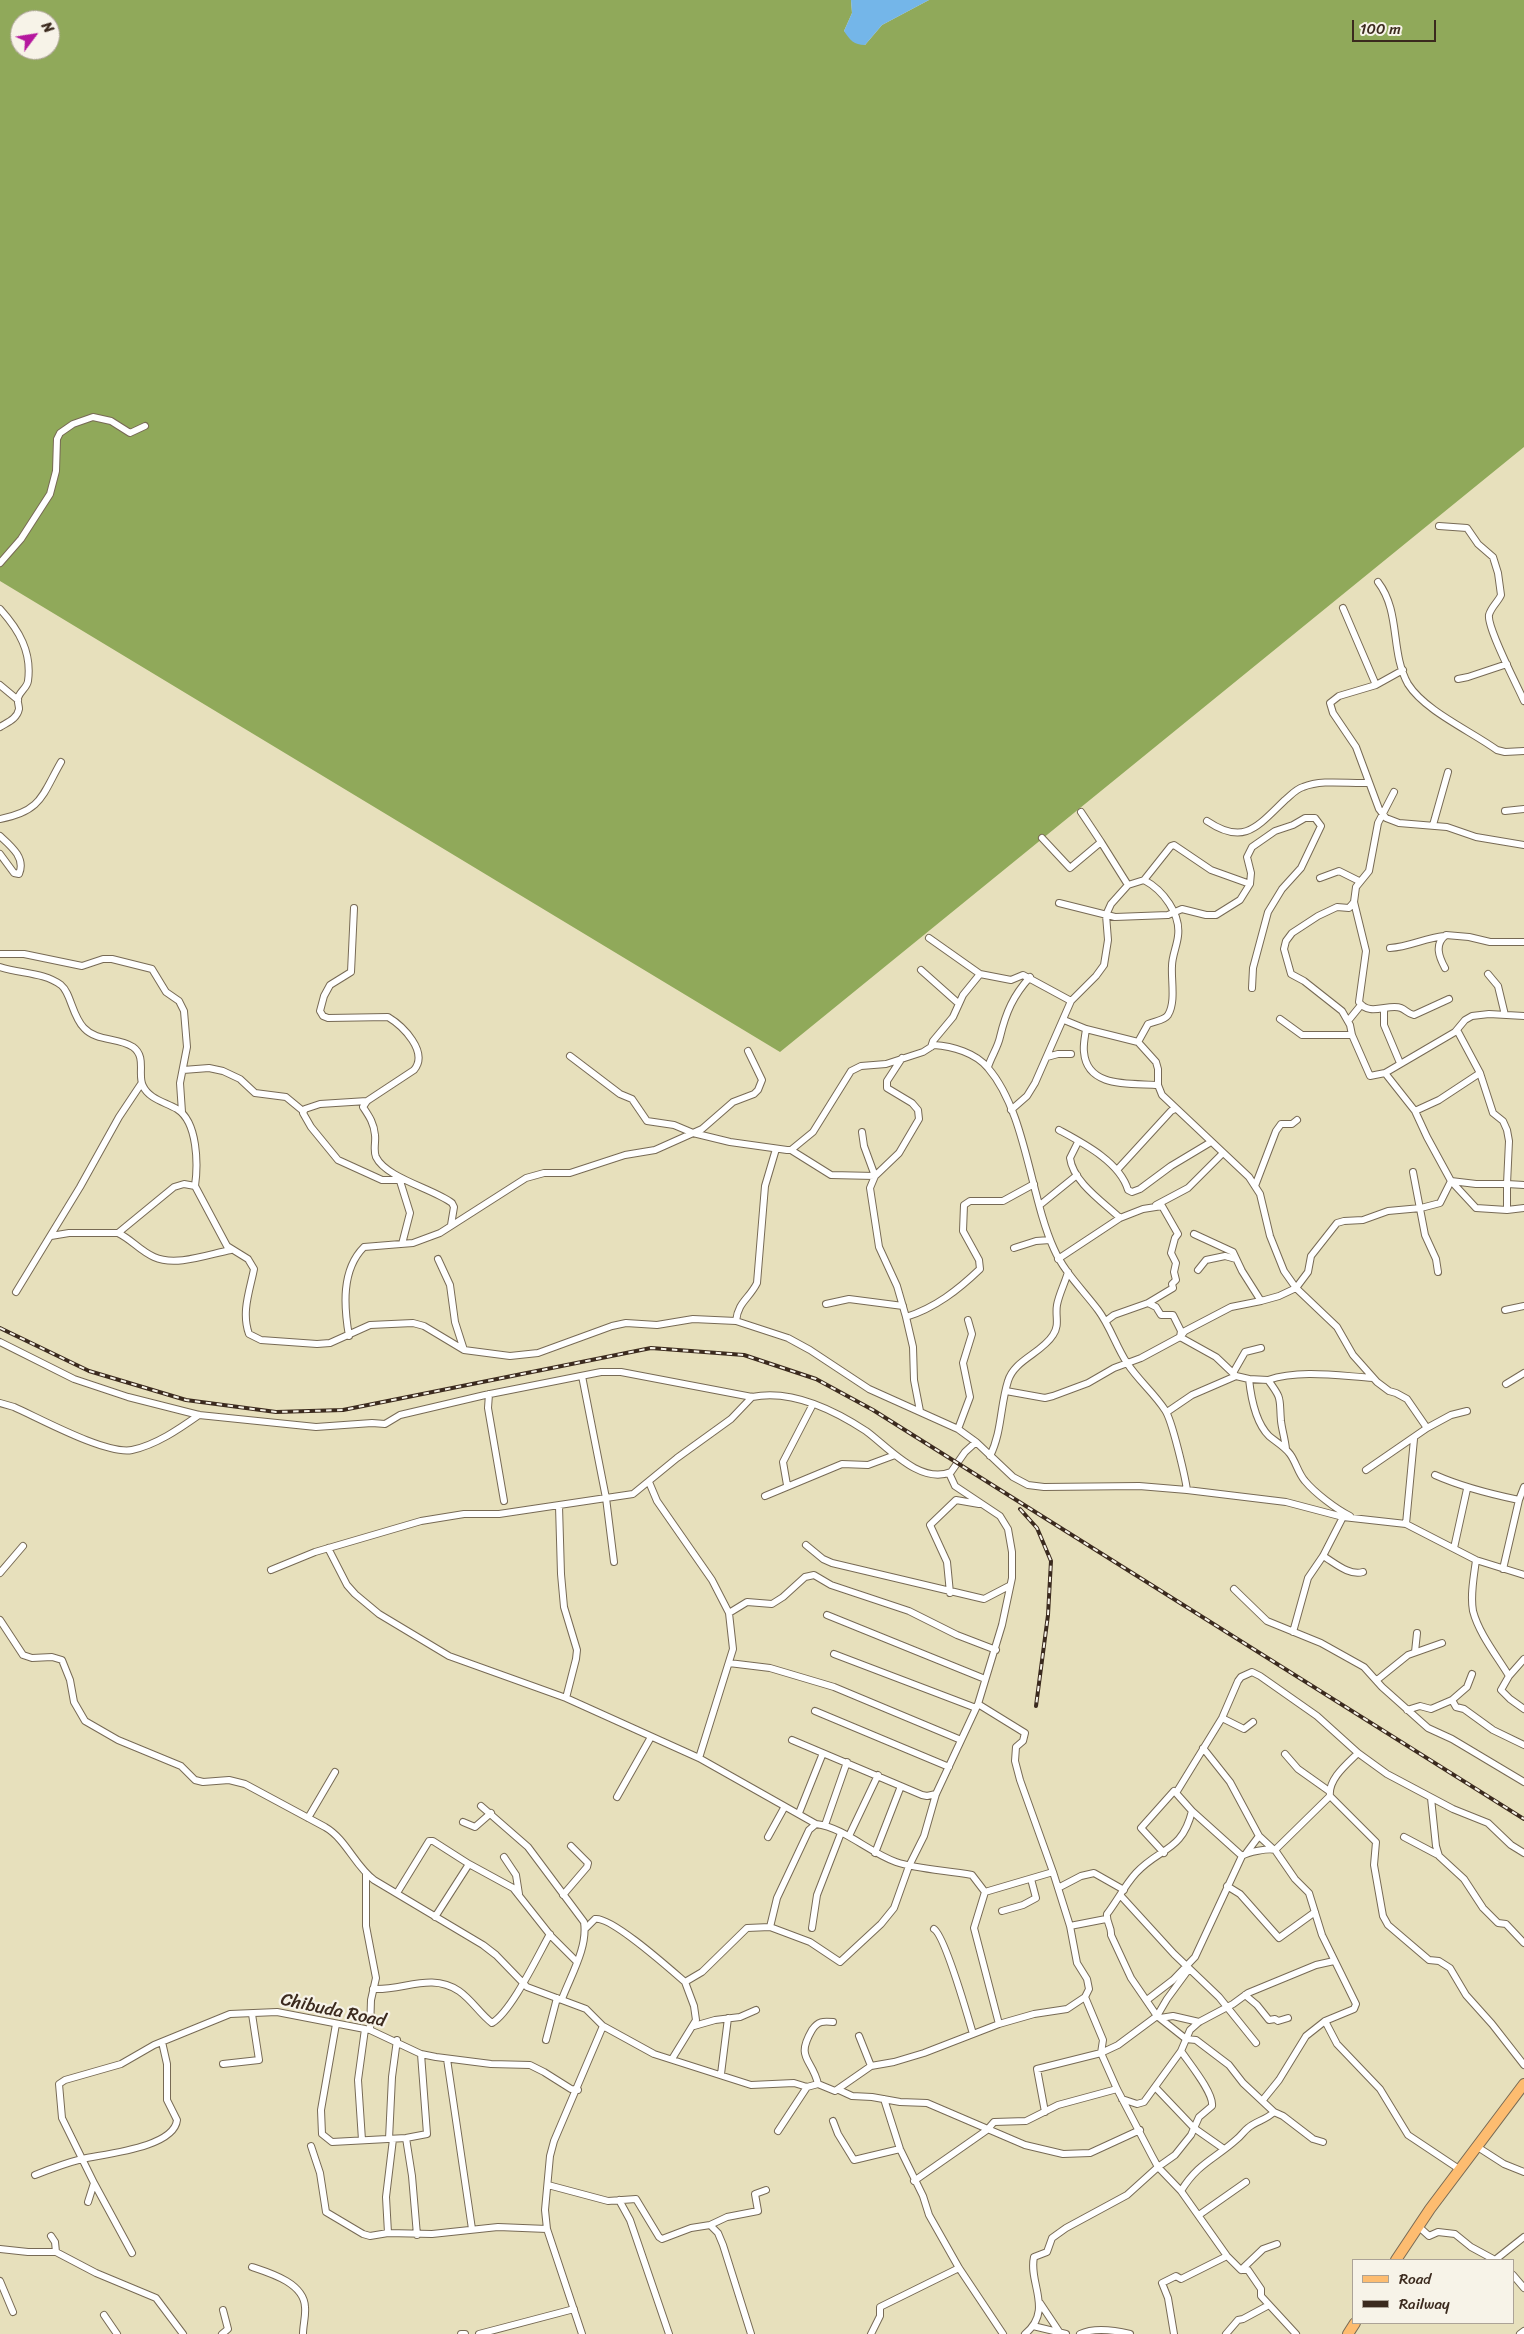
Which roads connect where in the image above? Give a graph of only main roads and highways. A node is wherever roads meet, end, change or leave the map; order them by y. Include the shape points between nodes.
1 (1524, 2084) edge
2 (1397, 2259) edge

1 - 2 main road via 1459,2169

